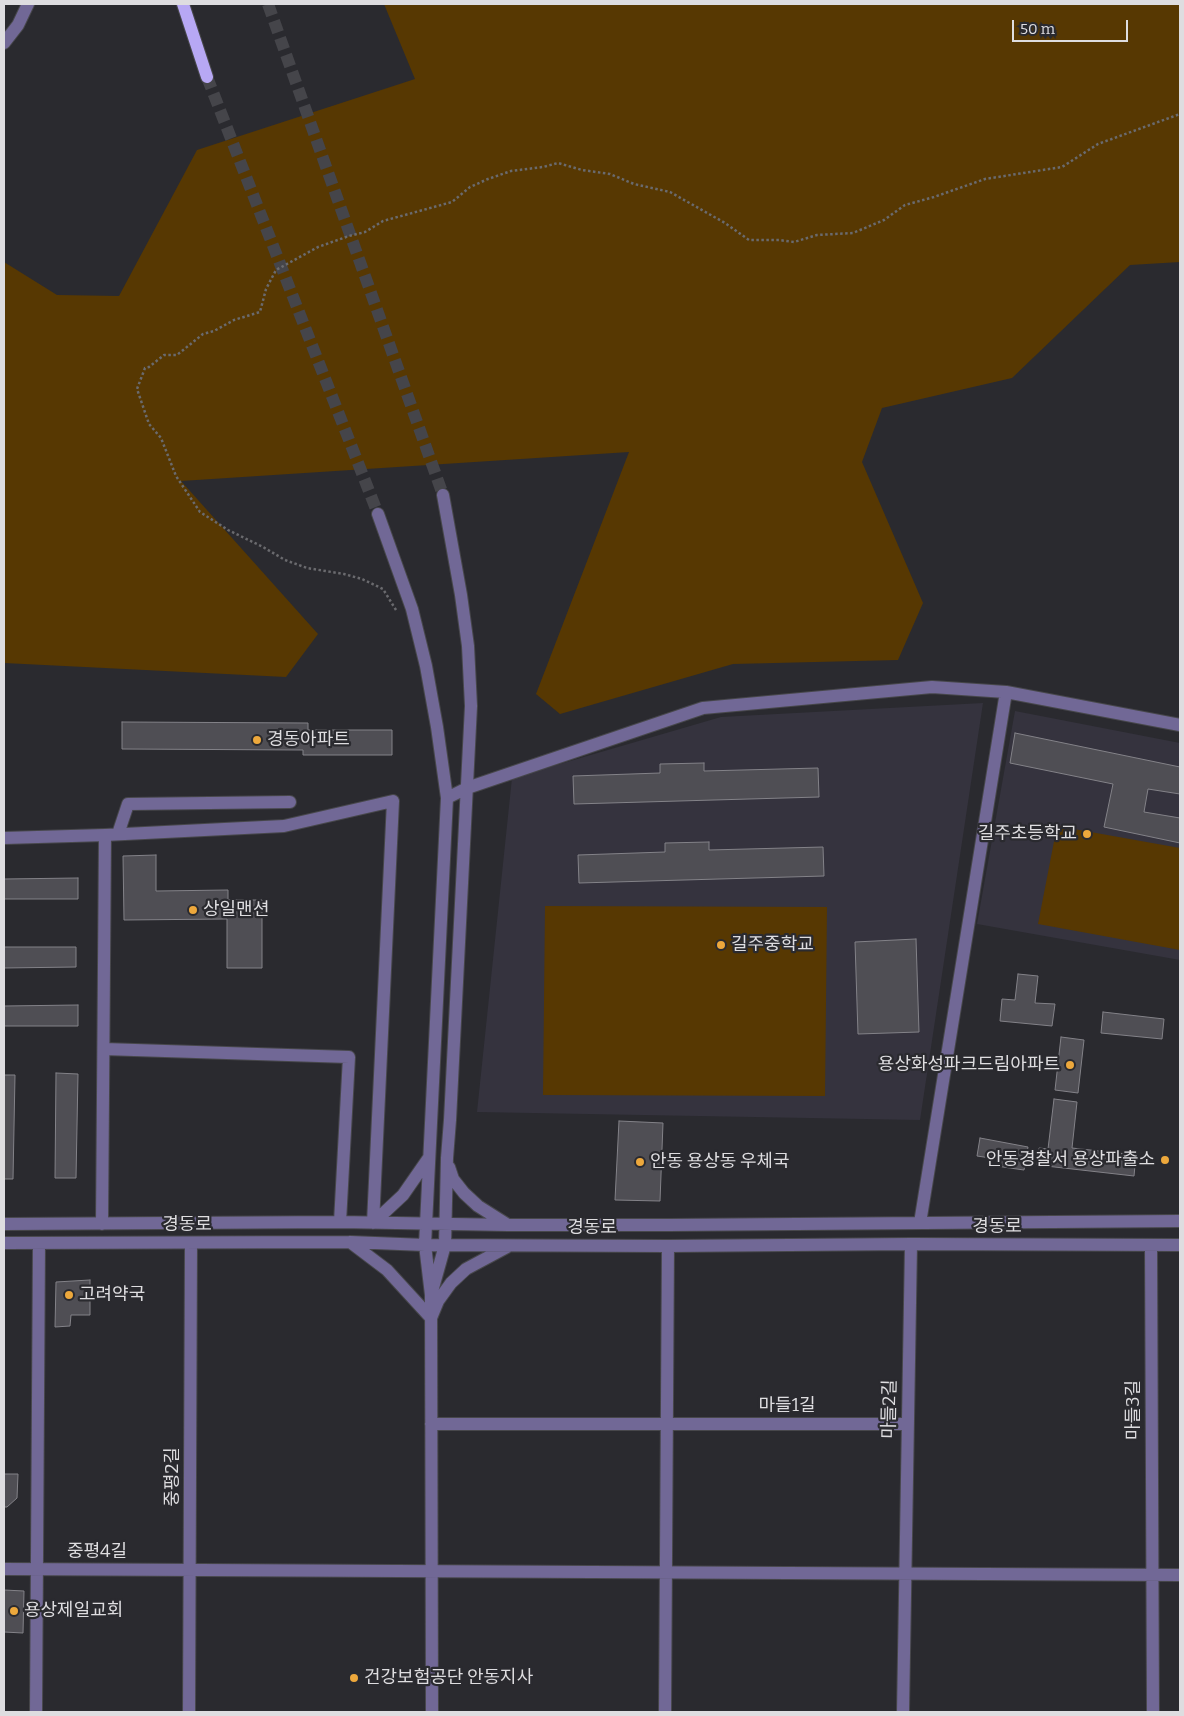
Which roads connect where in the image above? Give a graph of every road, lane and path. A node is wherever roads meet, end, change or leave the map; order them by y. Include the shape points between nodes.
1 (28, 4) edge
2 (183, 4) edge
3 (4, 43) edge
4 (207, 77) tunnel mouth
5 (1180, 114) edge
6 (443, 495) tunnel mouth
7 (378, 514) tunnel mouth
8 (398, 614) dead end
9 (1006, 692) junction
10 (1180, 725) edge
11 (467, 788) junction
12 (447, 798) junction
13 (290, 802) dead end
14 (118, 834) junction
15 (105, 835) junction
16 (4, 838) edge
17 (104, 1049) junction
18 (447, 1158) junction
19 (428, 1160) junction
20 (1180, 1221) edge
21 (340, 1222) junction
22 (373, 1223) junction
23 (425, 1223) junction
24 (920, 1223) junction
25 (4, 1224) edge
26 (102, 1224) junction
27 (445, 1224) junction
28 (508, 1225) junction
29 (350, 1242) junction
30 (4, 1243) edge
31 (40, 1243) junction
32 (191, 1243) junction
33 (911, 1244) junction
34 (1180, 1244) edge
35 (425, 1245) junction
36 (445, 1245) junction
37 (509, 1245) junction
38 (1150, 1245) junction
39 (668, 1246) junction
40 (431, 1295) junction
41 (431, 1318) junction
42 (431, 1424) junction
43 (667, 1424) junction
44 (907, 1424) junction
45 (4, 1569) edge
46 (38, 1570) junction
47 (190, 1570) junction
48 (432, 1572) junction
49 (666, 1573) junction
50 (905, 1574) junction
51 (1152, 1575) junction
52 (1180, 1575) edge
53 (36, 1712) edge
54 (189, 1712) edge
55 (432, 1712) edge
56 (665, 1712) edge
57 (903, 1712) edge
58 (1153, 1712) edge

1 - 3 street
2 - 4 main road
5 - 8 path via 1098,144 1062,167 985,179 904,205 884,220 852,233 816,235 794,242 749,240 670,192 558,163 511,171 488,179 470,187 452,202 383,221 365,232 318,247 276,270 266,289 260,312 203,334 177,355 164,355 145,368 137,389 149,424 161,438 176,476 200,512 285,560 362,579 383,589
6 - 11 street via 468,646 471,706
7 - 12 street via 412,609 426,666
9 - 10 street
9 - 11 street via 932,687 702,708
9 - 24 street
11 - 12 street
11 - 18 street
12 - 19 street
13 - 14 street via 128,804
14 - 15 street
14 - 22 street via 284,826 393,801
15 - 16 street
15 - 17 street
17 - 21 street via 349,1057
17 - 26 street
18 - 27 street
18 - 28 street via 453,1179 464,1193
19 - 22 street via 403,1195
19 - 23 street
20 - 24 street, 경동로
21 - 22 street, 경동로
21 - 26 street, 경동로
22 - 23 street, 경동로
23 - 27 street, 경동로
23 - 35 street
24 - 28 street, 경동로
25 - 26 street, 경동로
27 - 28 street, 경동로
27 - 36 street
29 - 32 street, 경동로
29 - 35 street, 경동로
29 - 41 street via 387,1270
30 - 31 street, 경동로
31 - 32 street, 경동로
31 - 46 street
32 - 47 street, 중평2길
33 - 38 street, 경동로
33 - 39 street, 경동로
33 - 44 street, 마들2길
34 - 38 street, 경동로
35 - 36 street, 경동로
35 - 40 street
36 - 37 street, 경동로
36 - 40 street
37 - 39 street, 경동로
37 - 41 street via 466,1269 451,1283
38 - 51 street, 마들3길
39 - 43 street
40 - 41 street
41 - 42 street
42 - 43 street, 마들1길
42 - 48 street
43 - 44 street, 마들1길
43 - 49 street
44 - 50 street, 마들2길
45 - 46 street, 중평4길
46 - 47 street, 중평4길
46 - 53 street
47 - 48 street, 중평4길
47 - 54 street, 중평2길
48 - 49 street
48 - 55 street
49 - 50 street
49 - 56 street
50 - 51 street
50 - 57 street, 마들2길
51 - 52 street
51 - 58 street, 마들3길

